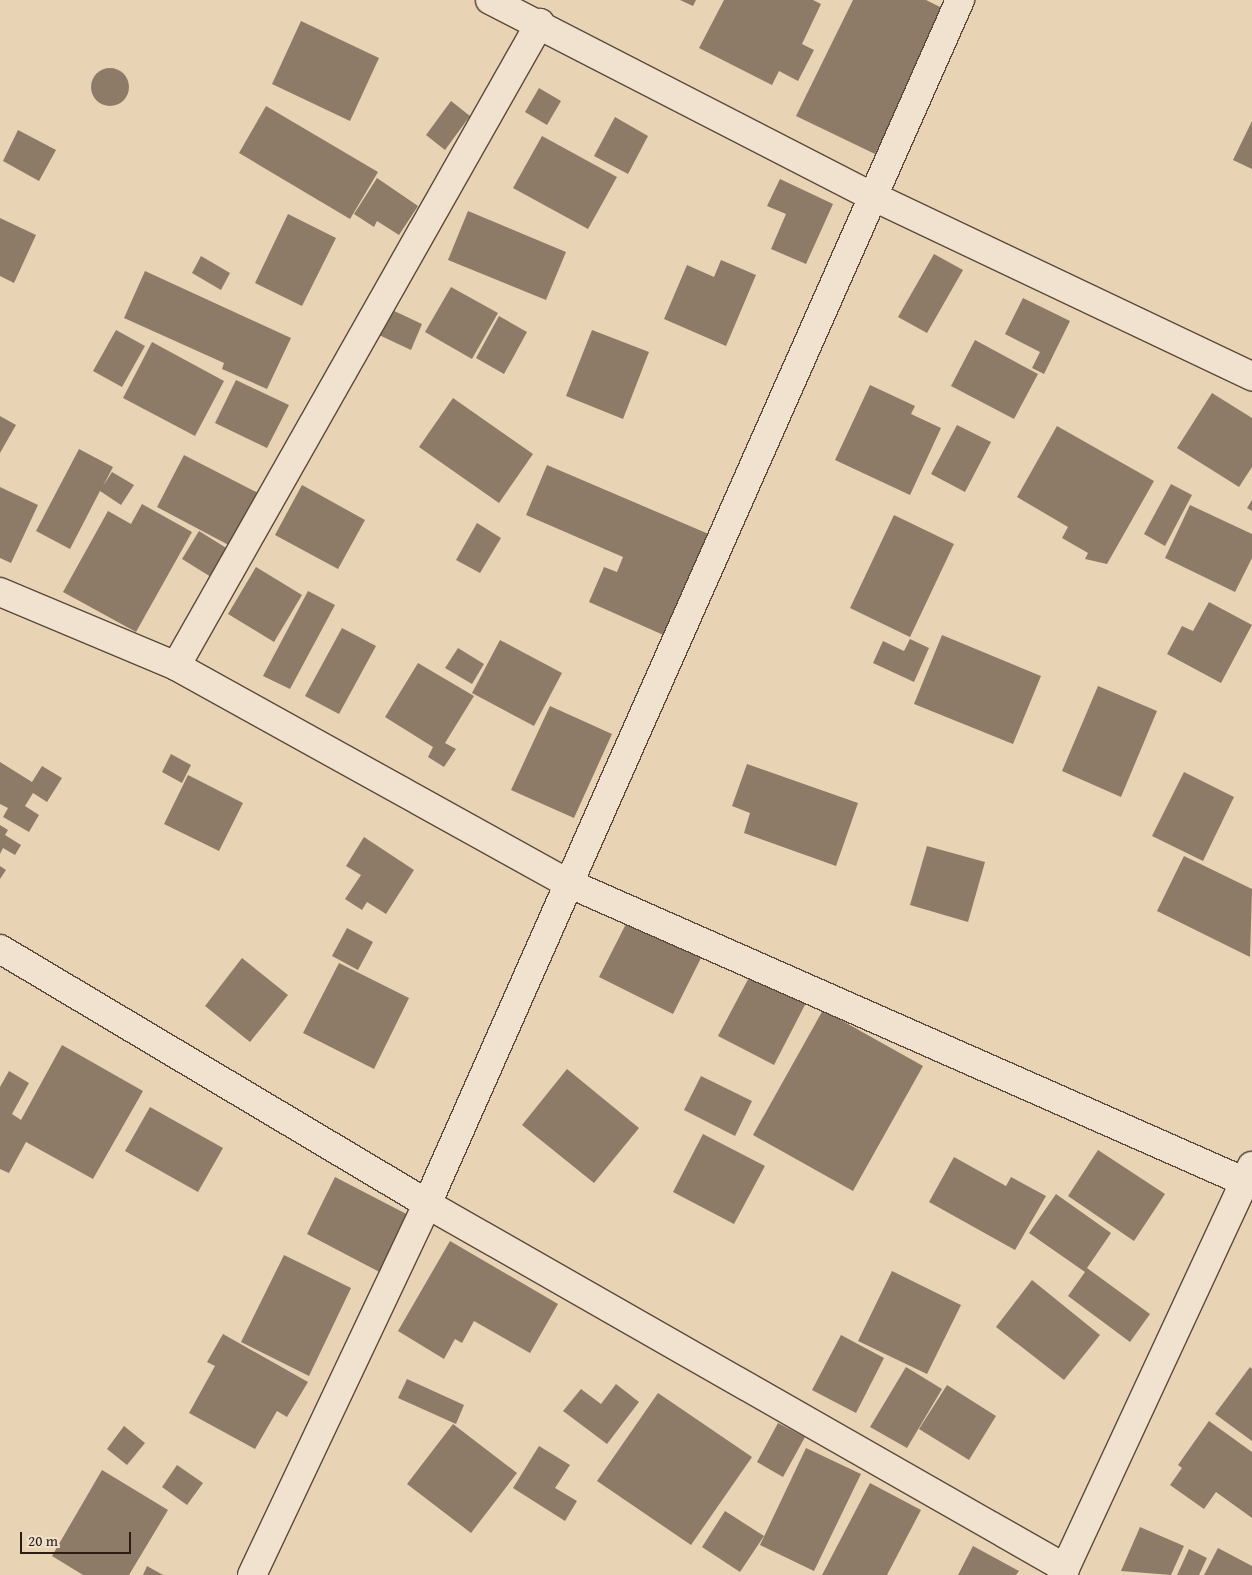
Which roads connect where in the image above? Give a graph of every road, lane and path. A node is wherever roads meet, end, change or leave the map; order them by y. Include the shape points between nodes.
1 (490, 0) edge
2 (960, 0) edge
3 (540, 23) junction
4 (870, 195) junction
5 (1252, 376) edge
6 (0, 592) edge
7 (176, 666) junction
8 (568, 883) junction
9 (0, 949) edge
10 (1250, 1177) edge
11 (427, 1204) junction
12 (1064, 1571) edge
13 (252, 1575) edge

1 - 3 street
2 - 4 street
3 - 4 street
3 - 7 street
4 - 5 street
4 - 8 street
6 - 7 street
7 - 8 street
8 - 10 street
8 - 11 street
9 - 11 street
10 - 12 street
11 - 12 street
11 - 13 street

